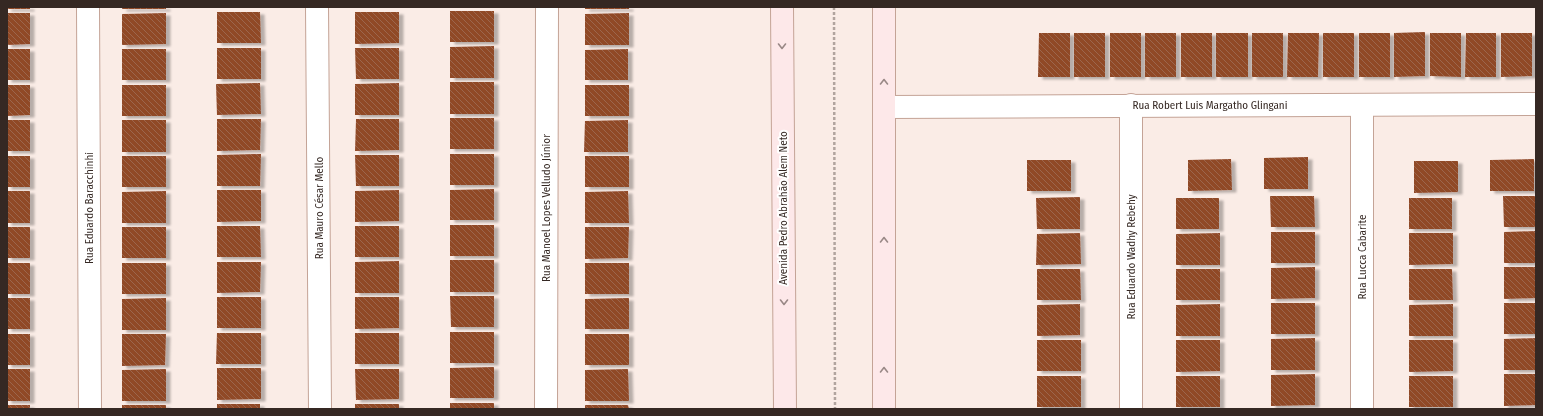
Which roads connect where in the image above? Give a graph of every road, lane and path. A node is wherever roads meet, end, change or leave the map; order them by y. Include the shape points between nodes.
1 (88, 7) edge
2 (317, 7) edge
3 (547, 7) edge
4 (782, 7) edge
5 (834, 7) edge
6 (884, 7) edge
7 (1536, 104) edge
8 (1131, 105) junction
9 (1362, 105) junction
10 (884, 107) junction
11 (90, 409) edge
12 (320, 409) edge
13 (546, 409) edge
14 (785, 409) edge
15 (835, 409) edge
16 (884, 409) edge
17 (1131, 409) edge
18 (1362, 409) edge

1 - 11 street, Rua Eduardo Baracchinhi
2 - 12 street, Rua Mauro César Mello
3 - 13 street, Rua Manoel Lopes Velludo Júnior
4 -> 14 street, Avenida Pedro Abrahão Alem Neto
5 - 15 path
10 -> 6 street
7 - 9 street, Rua Robert Luis Margatho Glingani
8 - 9 street, Rua Robert Luis Margatho Glingani
8 - 10 street, Rua Robert Luis Margatho Glingani
8 - 17 street, Rua Eduardo Wadhy Rebehy
9 - 18 street, Rua Lucca Cabarite
16 -> 10 street

